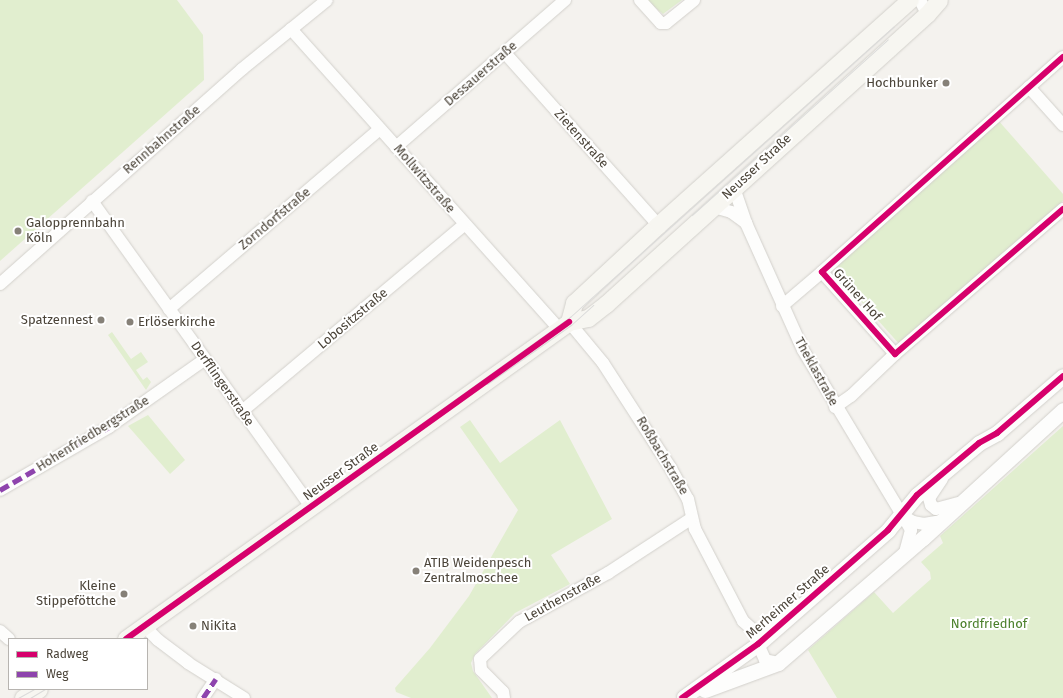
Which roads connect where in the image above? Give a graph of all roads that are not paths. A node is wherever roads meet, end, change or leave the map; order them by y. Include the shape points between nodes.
1 (327, 0) edge
2 (565, 0) edge
3 (640, 0) edge
4 (694, 0) edge
5 (910, 0) edge
6 (939, 0) edge
7 (923, 7) edge
8 (290, 28) junction
9 (505, 53) junction
10 (1063, 57) edge
11 (1029, 87) junction
12 (1063, 125) edge
13 (380, 129) junction
14 (396, 148) junction
15 (734, 188) junction
16 (92, 201) junction
17 (714, 207) junction
18 (1063, 209) edge
19 (746, 223) junction
20 (464, 225) junction
21 (658, 225) junction
22 (822, 272) junction
23 (0, 284) edge
24 (782, 306) junction
25 (169, 309) junction
26 (564, 326) junction
27 (895, 354) junction
28 (204, 360) junction
29 (1063, 376) edge
30 (835, 407) junction
31 (1063, 410) edge
32 (241, 412) junction
33 (951, 466) junction
34 (0, 490) edge
35 (961, 502) junction
36 (311, 507) junction
37 (900, 514) junction
38 (692, 518) junction
39 (940, 521) junction
40 (905, 553) junction
41 (145, 627) junction
42 (0, 631) edge
43 (8, 638) edge
44 (128, 638) edge
45 (760, 642) junction
46 (778, 663) junction
47 (216, 679) junction
48 (37, 690) edge
49 (23, 698) edge
50 (203, 698) edge
51 (244, 698) edge
52 (504, 698) edge
53 (683, 698) edge

1 - 8 street, Rennbahnstraße
2 - 9 street, Dessauerstraße
3 - 4 street via 661,23 666,23
5 - 21 main road, Neusser Straße
6 - 7 main road, Neusser Straße
7 - 15 main road, Neusser Straße
8 - 13 street, Mollwitzstraße
8 - 16 street, Rennbahnstraße
9 - 14 street, Dessauerstraße
9 - 21 street, Zietenstraße
10 - 11 street, Grüner Hof
11 - 12 street
11 - 22 street, Grüner Hof
13 - 14 street, Mollwitzstraße
13 - 25 street, Zorndorfstraße
14 - 20 street, Mollwitzstraße
15 - 17 main road, Neusser Straße
15 - 19 street, Theklastraße
16 - 23 street, Rennbahnstraße
16 - 25 street, Derfflingerstraße
17 - 19 street via 731,212
17 - 26 main road, Neusser Straße via 606,304 588,318
18 - 27 street
19 - 24 street, Theklastraße
20 - 26 street, Mollwitzstraße
20 - 32 street, Lobositzstraße
21 - 26 main road, Neusser Straße via 574,303
22 - 24 street, Grüner Hof
22 - 27 street, Grüner Hof
24 - 30 street, Theklastraße
25 - 28 street, Derfflingerstraße
26 - 36 main road, Neusser Straße
26 - 38 street, Roßbachstraße via 603,363 688,499
27 - 30 street via 851,396
28 - 32 street, Derfflingerstraße
28 - 34 street, Hohenfriedbergstraße via 109,427
29 - 33 street, Merheimer Straße via 997,433
30 - 37 street, Theklastraße
31 - 35 street, Merheimer Straße
32 - 36 street, Derfflingerstraße
33 - 35 street via 930,498 931,505 936,509 944,509
33 - 37 street, Merheimer Straße
35 - 39 street, Merheimer Straße
36 - 41 main road, Neusser Straße
37 - 39 street via 913,522 924,524
37 - 40 street via 911,530
37 - 45 street, Merheimer Straße via 888,530
38 - 45 street, Roßbachstraße via 695,529 743,621
38 - 52 street, Leuthenstraße via 608,574 519,622 485,654 480,659 479,666 502,692
39 - 40 street, Merheimer Straße
40 - 46 street, Merheimer Straße
41 - 44 main road, Neusser Straße
41 - 47 street via 188,663
42 - 43 street
45 - 46 street, Merheimer Straße via 765,660
45 - 53 street, Merheimer Straße
46 - 53 street, Merheimer Straße
47 - 50 street
47 - 51 street
48 - 49 main road

